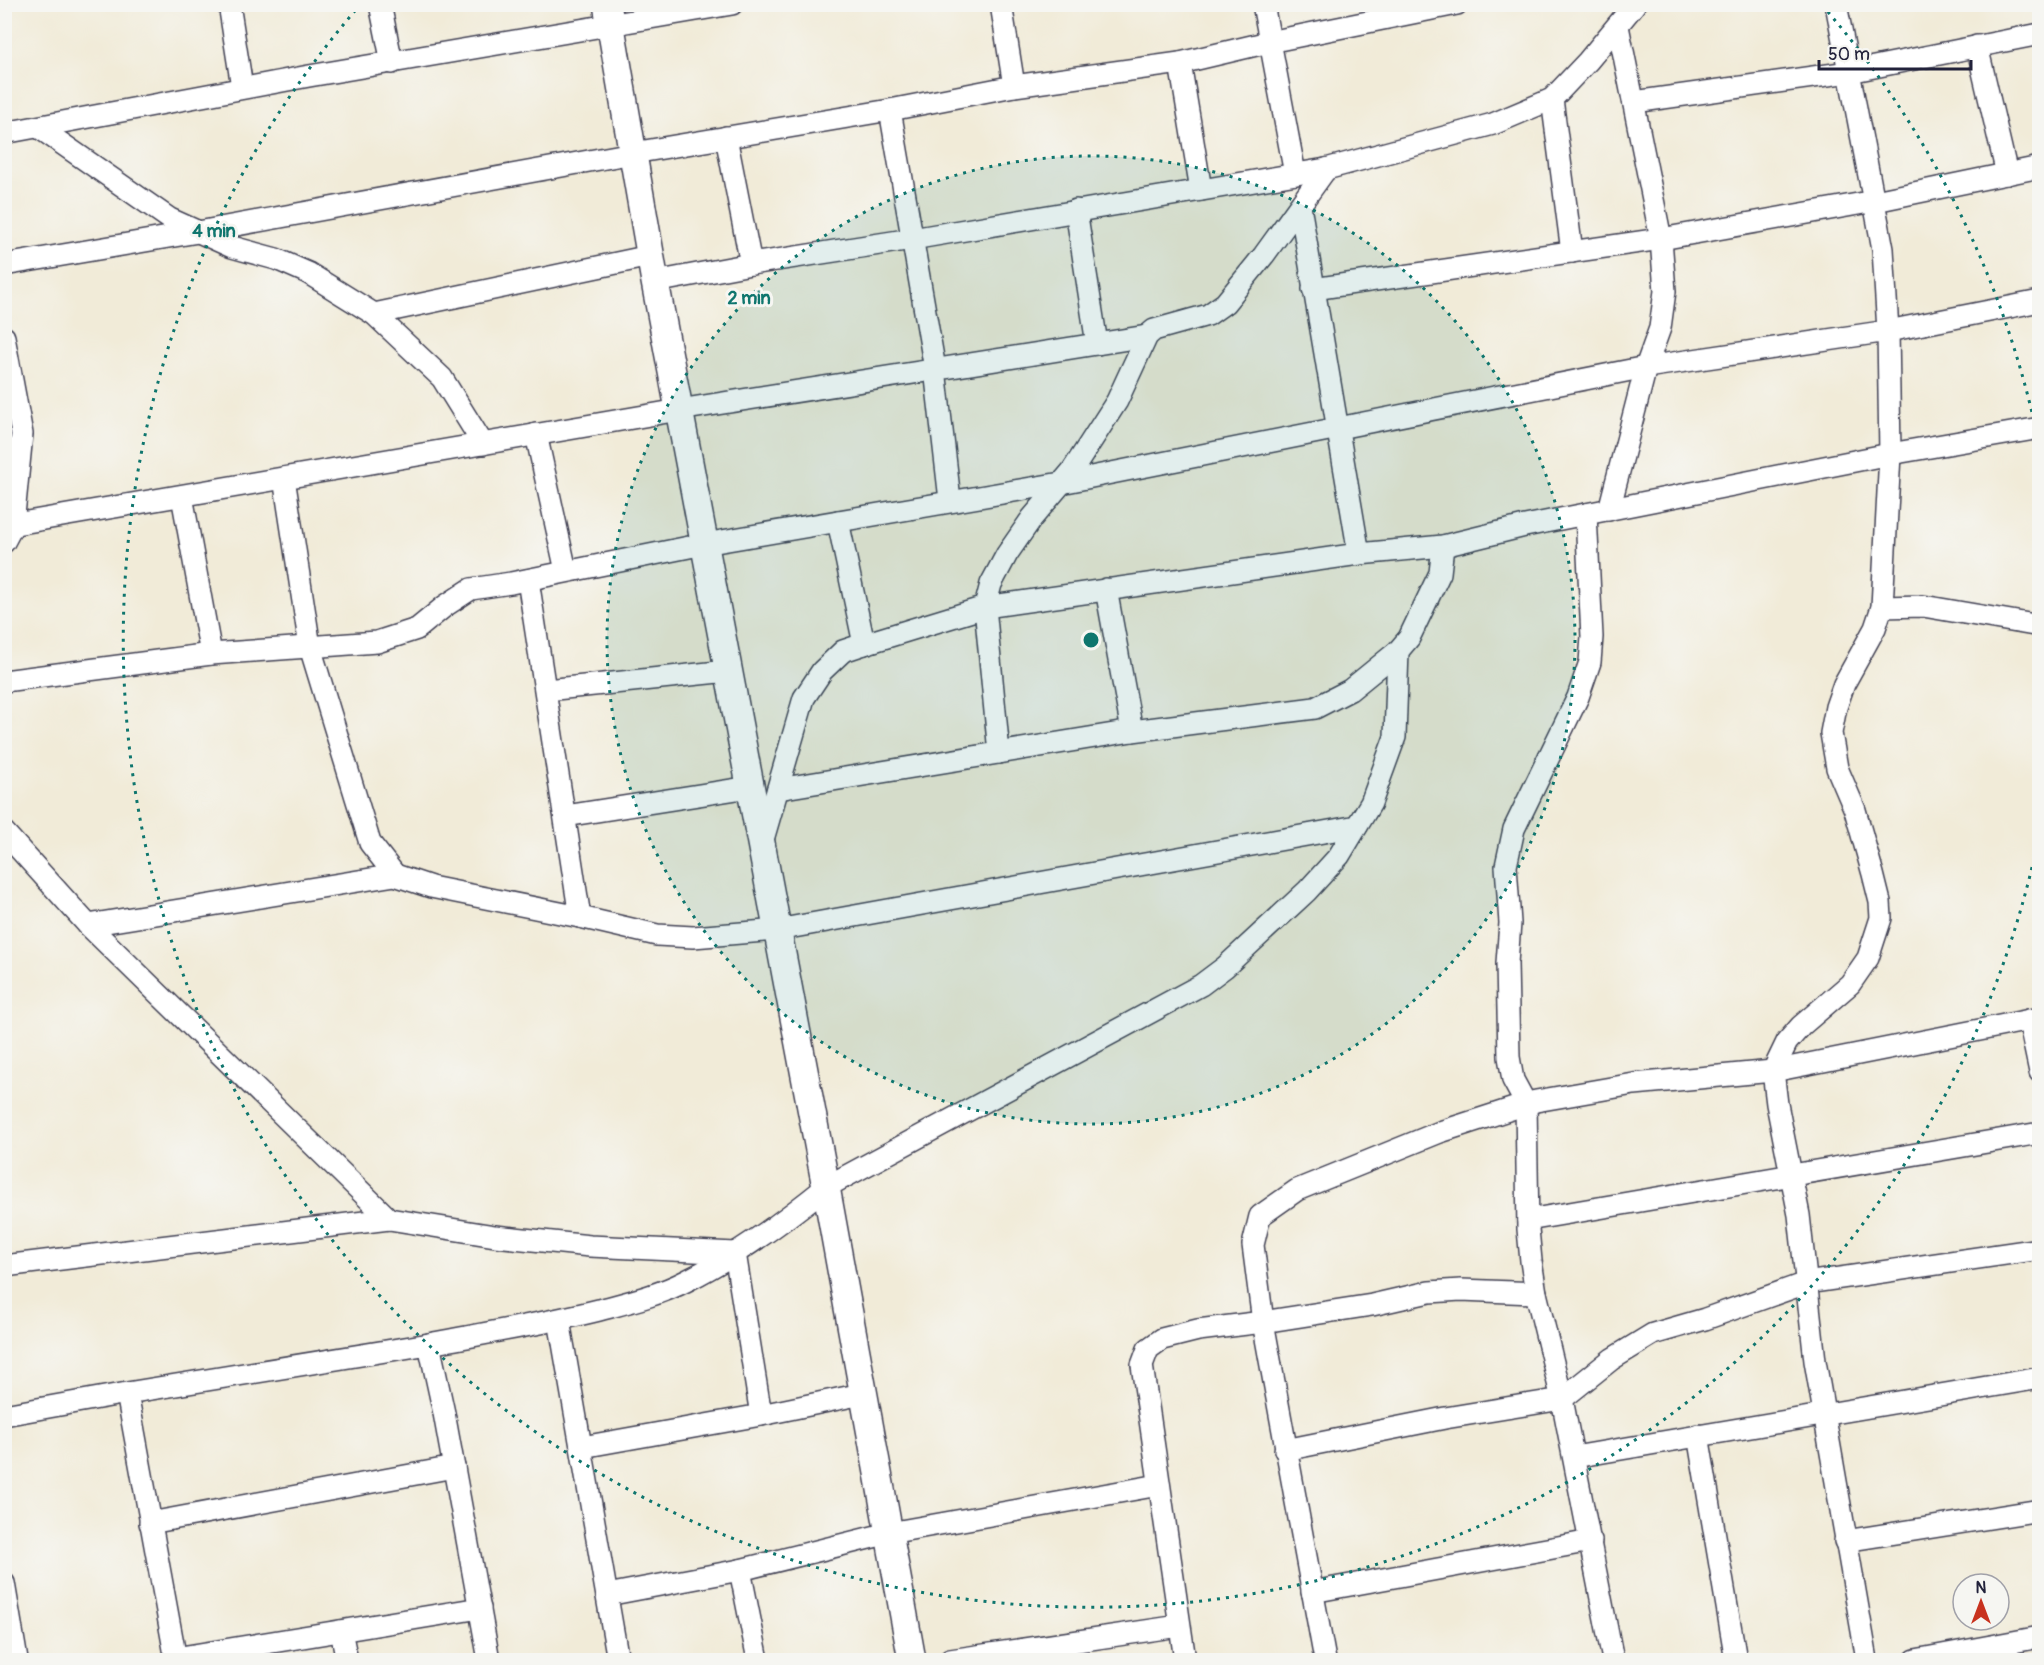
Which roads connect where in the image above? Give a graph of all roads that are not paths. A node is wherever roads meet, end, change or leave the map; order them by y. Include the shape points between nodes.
1 (229, 4) edge
2 (380, 4) edge
3 (732, 4) edge
4 (1001, 4) edge
5 (1263, 4) edge
6 (1457, 4) edge
7 (1635, 4) edge
8 (1836, 4) edge
9 (609, 14) edge
10 (1618, 26) junction
11 (2040, 34) edge
12 (1269, 42) junction
13 (1977, 46) junction
14 (392, 63) junction
15 (1180, 63) junction
16 (1849, 72) junction
17 (1014, 86) junction
18 (242, 87) junction
19 (1552, 99) junction
20 (1634, 102) junction
21 (890, 110) junction
22 (38, 127) junction
23 (4, 132) edge
24 (726, 137) junction
25 (633, 153) junction
26 (2040, 167) edge
27 (1326, 169) junction
28 (1295, 174) junction
29 (2007, 174) junction
30 (1202, 190) junction
31 (1875, 201) junction
32 (1300, 206) junction
33 (1076, 210) junction
34 (198, 232) junction
35 (912, 239) junction
36 (1661, 239) junction
37 (1572, 252) junction
38 (650, 256) junction
39 (751, 264) junction
40 (4, 265) edge
41 (655, 282) junction
42 (1313, 289) junction
43 (2040, 301) edge
44 (374, 314) junction
45 (1888, 331) junction
46 (1146, 336) junction
47 (4, 337) edge
48 (1097, 344) junction
49 (1646, 367) junction
50 (935, 369) junction
51 (9, 389) edge
52 (679, 410) junction
53 (1337, 428) junction
54 (2040, 428) edge
55 (537, 434) junction
56 (483, 444) junction
57 (1890, 454) junction
58 (285, 478) junction
59 (1061, 483) junction
60 (182, 496) junction
61 (950, 500) junction
62 (1609, 510) junction
63 (1586, 514) junction
64 (838, 521) junction
65 (7, 531) edge
66 (704, 544) junction
67 (1443, 546) junction
68 (1359, 554) junction
69 (566, 571) junction
70 (528, 580) junction
71 (1106, 589) junction
72 (985, 607) junction
73 (1882, 607) junction
74 (2040, 626) edge
75 (864, 644) junction
76 (310, 647) junction
77 (1398, 651) junction
78 (212, 654) junction
79 (728, 671) junction
80 (4, 681) edge
81 (546, 690) junction
82 (1132, 731) junction
83 (999, 753) junction
84 (750, 788) junction
85 (778, 789) junction
86 (565, 816) junction
87 (1357, 826) junction
88 (4, 832) edge
89 (761, 847) junction
90 (395, 875) junction
91 (580, 917) junction
92 (88, 925) junction
93 (777, 930) junction
94 (2034, 1019) edge
95 (1773, 1071) junction
96 (2040, 1072) edge
97 (1526, 1104) junction
98 (2040, 1132) edge
99 (1791, 1175) junction
100 (826, 1187) junction
101 (389, 1219) junction
102 (1528, 1220) junction
103 (2040, 1249) edge
104 (735, 1253) junction
105 (4, 1266) edge
106 (1806, 1283) junction
107 (1536, 1293) junction
108 (559, 1320) junction
109 (1263, 1322) junction
110 (429, 1344) junction
111 (2040, 1378) edge
112 (127, 1393) junction
113 (862, 1394) junction
114 (1562, 1399) junction
115 (1824, 1414) junction
116 (4, 1415) edge
117 (761, 1415) junction
118 (1698, 1435) junction
119 (582, 1447) junction
120 (1285, 1450) junction
121 (1574, 1458) junction
122 (454, 1467) junction
123 (1159, 1485) junction
124 (2040, 1510) edge
125 (150, 1524) junction
126 (889, 1533) junction
127 (1591, 1541) junction
128 (1845, 1541) junction
129 (740, 1570) junction
130 (4, 1583) edge
131 (1312, 1592) junction
132 (607, 1594) junction
133 (480, 1608) junction
134 (1179, 1626) junction
135 (341, 1631) junction
136 (2040, 1637) edge
137 (2013, 1651) edge
138 (176, 1659) edge
139 (17, 1660) edge
140 (346, 1660) edge
141 (489, 1660) edge
142 (618, 1660) edge
143 (758, 1660) edge
144 (912, 1660) edge
145 (950, 1660) edge
146 (1185, 1660) edge
147 (1324, 1660) edge
148 (1613, 1660) edge
149 (1736, 1660) edge
150 (1867, 1660) edge
151 (1915, 1660) edge

1 - 18 street
2 - 14 street
3 - 9 street
4 - 17 street
5 - 12 street
6 - 12 street
7 - 10 street
8 - 16 street
9 - 14 street
9 - 25 street
10 - 19 street
10 - 20 street
11 - 13 street
12 - 15 street
12 - 28 street
13 - 16 street
13 - 29 street
14 - 18 street
15 - 17 street
15 - 30 street
16 - 20 street
16 - 31 street
17 - 21 street
18 - 22 street
19 - 27 street via 1493,124
19 - 37 street
20 - 36 street
21 - 24 street
21 - 35 street
22 - 23 street
22 - 34 street via 170,219
24 - 25 street
24 - 39 street
25 - 34 street
25 - 38 street
26 - 29 street
27 - 28 street
27 - 32 street
28 - 30 street
29 - 31 street
30 - 33 street
31 - 36 street
31 - 45 street via 1883,249
32 - 42 street
32 - 46 street via 1225,303 1208,315 1154,330
33 - 35 street
33 - 48 street
34 - 40 street
34 - 44 street via 308,273
35 - 39 street
35 - 50 street
36 - 37 street
36 - 49 street via 1665,291 1660,328
37 - 42 street
38 - 41 street
38 - 44 street
39 - 41 street
41 - 52 street
42 - 53 street
43 - 45 street
44 - 56 street via 442,378
45 - 49 street
45 - 57 street
46 - 48 street
46 - 59 street via 1117,401
47 - 51 street
48 - 50 street
49 - 53 street
49 - 62 street
50 - 52 street
50 - 61 street
51 - 65 street via 22,434
52 - 55 street
52 - 66 street
53 - 59 street
53 - 68 street
54 - 57 street
55 - 56 street
55 - 69 street
56 - 58 street
57 - 62 street
57 - 73 street
58 - 60 street
58 - 76 street
59 - 61 street
59 - 72 street via 1007,554 991,584
60 - 65 street
60 - 78 street
61 - 64 street
62 - 63 street
63 - 67 street
63 - 97 street via 1590,662 1578,697 1514,829 1506,866 1510,924 1509,1068
64 - 66 street
64 - 75 street
66 - 69 street
66 - 79 street
67 - 68 street
67 - 77 street via 1440,573 1409,638
68 - 71 street
69 - 70 street
70 - 76 street via 471,589 417,629 378,642
70 - 81 street
71 - 72 street
71 - 82 street
72 - 75 street
72 - 83 street
73 - 74 street via 1923,606
73 - 95 street via 1875,628 1844,684 1832,732 1838,768 1873,874 1881,918 1868,958 1851,984 1801,1026 1787,1042
75 - 85 street via 843,651 822,671 804,698
76 - 78 street
76 - 90 street via 370,843
77 - 82 street via 1350,690 1315,708
77 - 87 street via 1395,736 1371,803
78 - 80 street
79 - 81 street
79 - 84 street
81 - 86 street
82 - 83 street
83 - 85 street
84 - 86 street
84 - 89 street
85 - 89 street
86 - 91 street
87 - 93 street
87 - 100 street via 1339,856 1307,891 1201,985
88 - 92 street
89 - 93 street
90 - 91 street via 431,887
90 - 92 street
91 - 93 street via 657,935 693,937
92 - 101 street
93 - 100 street
94 - 95 street
94 - 96 street
95 - 97 street via 1634,1084
95 - 99 street
97 - 102 street
97 - 109 street via 1440,1132 1297,1190 1260,1216 1254,1245
98 - 99 street
99 - 102 street
99 - 106 street
100 - 104 street
100 - 113 street
101 - 104 street via 590,1246
101 - 105 street
102 - 107 street
103 - 106 street
104 - 108 street via 685,1282 643,1299
104 - 117 street
106 - 114 street via 1653,1334 1612,1359
106 - 115 street
107 - 109 street via 1429,1292
107 - 114 street
108 - 110 street
108 - 119 street
109 - 120 street
109 - 123 street via 1198,1330 1162,1339 1148,1349 1142,1365
110 - 112 street
110 - 122 street
111 - 115 street
112 - 116 street
112 - 125 street
113 - 117 street
113 - 126 street
114 - 120 street
114 - 121 street
115 - 118 street
115 - 128 street
117 - 119 street
118 - 121 street
118 - 149 street
119 - 132 street
120 - 131 street
121 - 127 street
122 - 125 street
122 - 133 street
123 - 126 street
123 - 134 street
124 - 128 street
125 - 138 street
126 - 129 street
126 - 144 street
127 - 131 street
127 - 148 street
128 - 150 street
129 - 132 street
129 - 143 street
130 - 139 street
131 - 147 street
132 - 142 street
133 - 135 street
133 - 141 street
134 - 145 street
134 - 146 street
135 - 138 street
135 - 140 street
136 - 137 street
137 - 151 street

